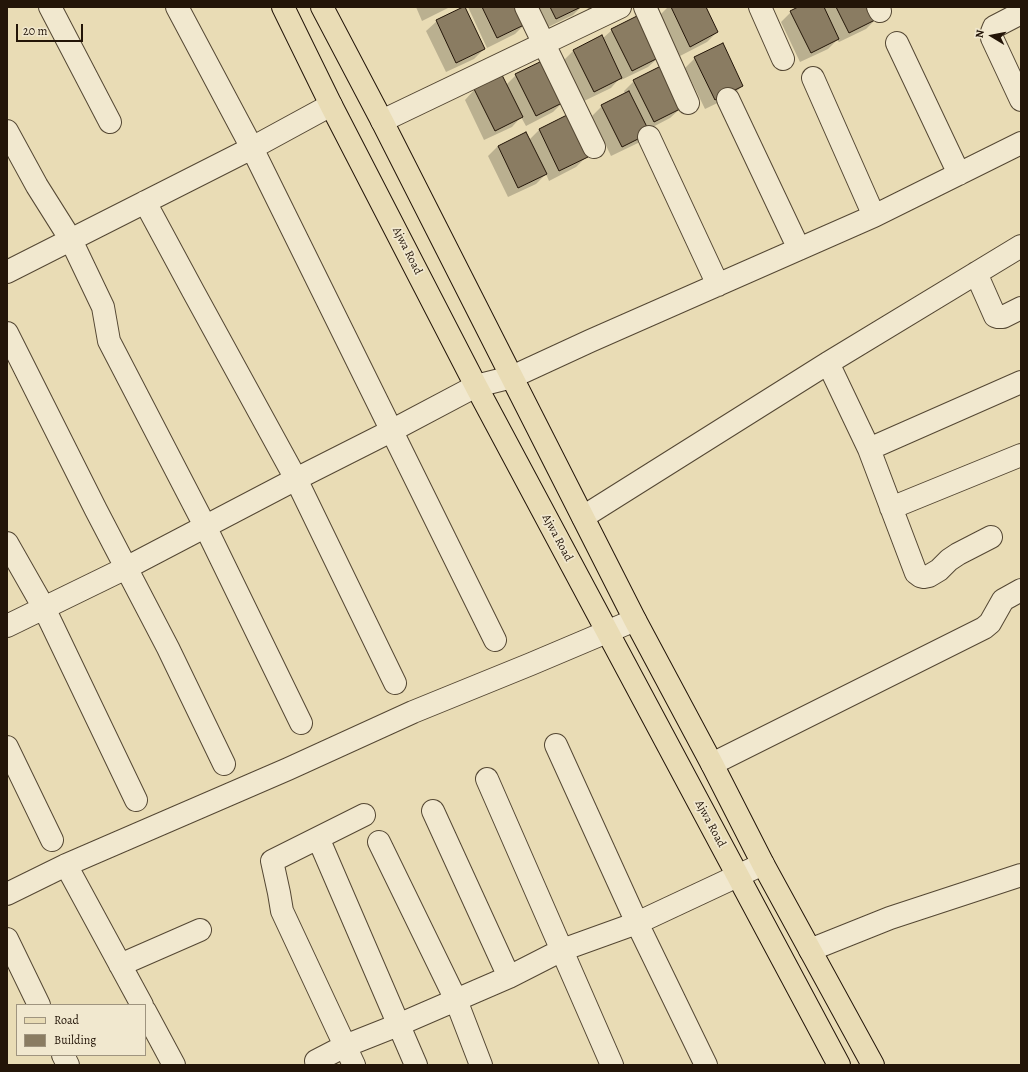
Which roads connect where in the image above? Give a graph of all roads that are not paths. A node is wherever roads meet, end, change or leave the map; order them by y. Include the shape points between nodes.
1 (50, 7) edge
2 (178, 7) edge
3 (283, 7) edge
4 (322, 7) edge
5 (526, 7) edge
6 (620, 7) edge
7 (645, 7) edge
8 (760, 7) edge
9 (1021, 13) edge
10 (544, 43) junction
11 (897, 43) dead end
12 (783, 59) dead end
13 (813, 78) dead end
14 (728, 99) dead end
15 (1021, 100) edge
16 (688, 103) dead end
17 (332, 105) junction
18 (382, 121) junction
19 (110, 122) dead end
20 (7, 130) edge
21 (649, 137) dead end
22 (1021, 143) edge
23 (252, 148) junction
24 (594, 148) dead end
25 (959, 174) junction
26 (145, 202) junction
27 (874, 216) junction
28 (71, 240) junction
29 (1021, 246) edge
30 (799, 249) junction
31 (7, 272) edge
32 (976, 273) junction
33 (718, 285) junction
34 (1021, 308) edge
35 (7, 333) edge
36 (828, 363) junction
37 (512, 377) junction
38 (1021, 382) edge
39 (476, 386) junction
40 (391, 431) junction
41 (869, 449) junction
42 (1021, 455) edge
43 (296, 479) junction
44 (891, 508) junction
45 (583, 517) junction
46 (205, 526) junction
47 (991, 537) dead end
48 (7, 543) edge
49 (126, 568) junction
50 (1021, 590) edge
51 (44, 608) junction
52 (635, 620) junction
53 (7, 626) edge
54 (607, 632) junction
55 (495, 640) dead end
56 (395, 683) dead end
57 (301, 723) dead end
58 (556, 745) dead end
59 (7, 747) edge
60 (224, 764) dead end
61 (712, 764) junction
62 (488, 779) dead end
63 (136, 800) dead end
64 (433, 811) dead end
65 (364, 815) dead end
66 (52, 840) dead end
67 (379, 842) dead end
68 (322, 846) dead end
69 (763, 864) junction
70 (66, 865) junction
71 (738, 875) junction
72 (1020, 879) edge
73 (7, 894) edge
74 (637, 923) junction
75 (200, 930) dead end
76 (7, 938) edge
77 (562, 950) junction
78 (810, 950) junction
79 (120, 965) junction
80 (509, 977) junction
81 (456, 1000) junction
82 (39, 1004) edge
83 (141, 1004) edge
84 (146, 1014) edge
85 (398, 1025) junction
86 (349, 1055) edge
87 (64, 1056) edge
88 (316, 1061) dead end
89 (68, 1065) edge
90 (174, 1065) edge
91 (416, 1065) edge
92 (482, 1065) edge
93 (612, 1065) edge
94 (706, 1065) edge
95 (839, 1065) edge
96 (873, 1065) edge

1 - 19 street
2 - 23 street
3 - 17 main road, Ajwa Road
4 - 18 main road
5 - 10 street
6 - 10 street
7 - 16 street
8 - 12 street
9 - 15 street via 994,27 992,38
10 - 18 street
10 - 24 street
11 - 25 street
13 - 27 street
14 - 30 street
17 - 23 street
17 - 39 main road, Ajwa Road
18 - 37 main road
20 - 28 street via 37,186
21 - 33 street
22 - 25 street
23 - 26 street
23 - 40 street
25 - 27 street
26 - 28 street
26 - 43 street
27 - 30 street
28 - 31 street
28 - 46 street via 103,308 109,341
29 - 32 street
30 - 33 street
32 - 34 street via 995,316 1003,317
32 - 36 street
33 - 37 street
35 - 49 street
36 - 41 street
36 - 45 street
37 - 39 street
37 - 45 main road
38 - 41 street
39 - 40 street
39 - 54 main road, Ajwa Road
40 - 43 street
40 - 55 street
41 - 44 street
42 - 44 street
43 - 46 street
43 - 56 street
44 - 47 street via 916,573 920,576 929,576 940,570 958,554
45 - 52 main road
46 - 49 street
46 - 57 street
48 - 51 street
49 - 51 street
49 - 60 street
50 - 61 street via 1003,600 984,628
51 - 53 street
51 - 63 street
52 - 54 street
52 - 61 main road
54 - 70 street via 413,712
54 - 71 main road, Ajwa Road
58 - 74 street
59 - 66 street
61 - 69 main road
62 - 77 street
64 - 80 street
65 - 86 street via 272,861 282,911
67 - 81 street
68 - 85 street
69 - 71 street
69 - 78 main road
70 - 73 street
70 - 79 street
71 - 74 street
71 - 95 main road, Ajwa Road
72 - 78 street via 890,918
74 - 77 street
74 - 94 street
75 - 79 street
76 - 82 street
77 - 80 street
77 - 93 street
78 - 96 main road
79 - 83 street
80 - 81 street
81 - 85 street
81 - 92 street
84 - 90 street
85 - 86 street
85 - 91 street
86 - 88 street
87 - 89 street

